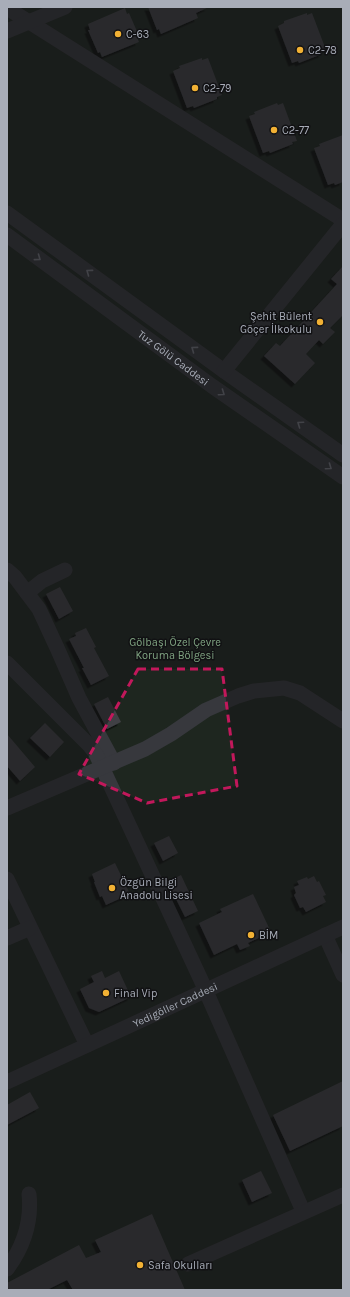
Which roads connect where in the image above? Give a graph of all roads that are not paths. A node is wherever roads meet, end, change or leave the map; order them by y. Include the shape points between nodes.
1 (65, 7) edge
2 (7, 8) edge
3 (28, 21) junction
4 (7, 31) edge
5 (7, 213) edge
6 (343, 220) edge
7 (343, 224) edge
8 (7, 235) edge
9 (224, 371) junction
10 (343, 455) edge
11 (343, 477) edge
12 (7, 570) edge
13 (65, 570) dead end
14 (27, 593) junction
15 (7, 663) edge
16 (343, 721) edge
17 (108, 766) junction
18 (7, 808) edge
19 (7, 879) edge
20 (343, 927) edge
21 (30, 928) junction
22 (325, 935) junction
23 (7, 938) edge
24 (343, 975) edge
25 (206, 991) junction
26 (87, 1045) junction
27 (7, 1082) edge
28 (29, 1194) dead end
29 (343, 1195) edge
30 (304, 1211) junction
31 (188, 1264) dead end
32 (7, 1269) edge

1 - 3 street
2 - 3 street
3 - 4 street
3 - 6 street
9 -> 5 street, Tuz Gölü Caddesi
7 - 9 street
8 -> 11 street, Tuz Gölü Caddesi via 212,386
10 -> 9 street, Tuz Gölü Caddesi
12 - 14 street
13 - 14 street via 42,581
14 - 17 street via 39,609
15 - 17 street
16 - 17 street via 300,693 284,688 254,691 206,710 172,734
17 - 18 street
17 - 25 street
19 - 21 street
20 - 22 street, Yedigöller Caddesi
21 - 23 street
21 - 26 street
22 - 24 street
22 - 25 street, Yedigöller Caddesi
25 - 26 street, Yedigöller Caddesi
25 - 30 street
26 - 27 street, Yedigöller Caddesi
28 - 32 street via 29,1212 22,1244
29 - 30 street
30 - 31 street

